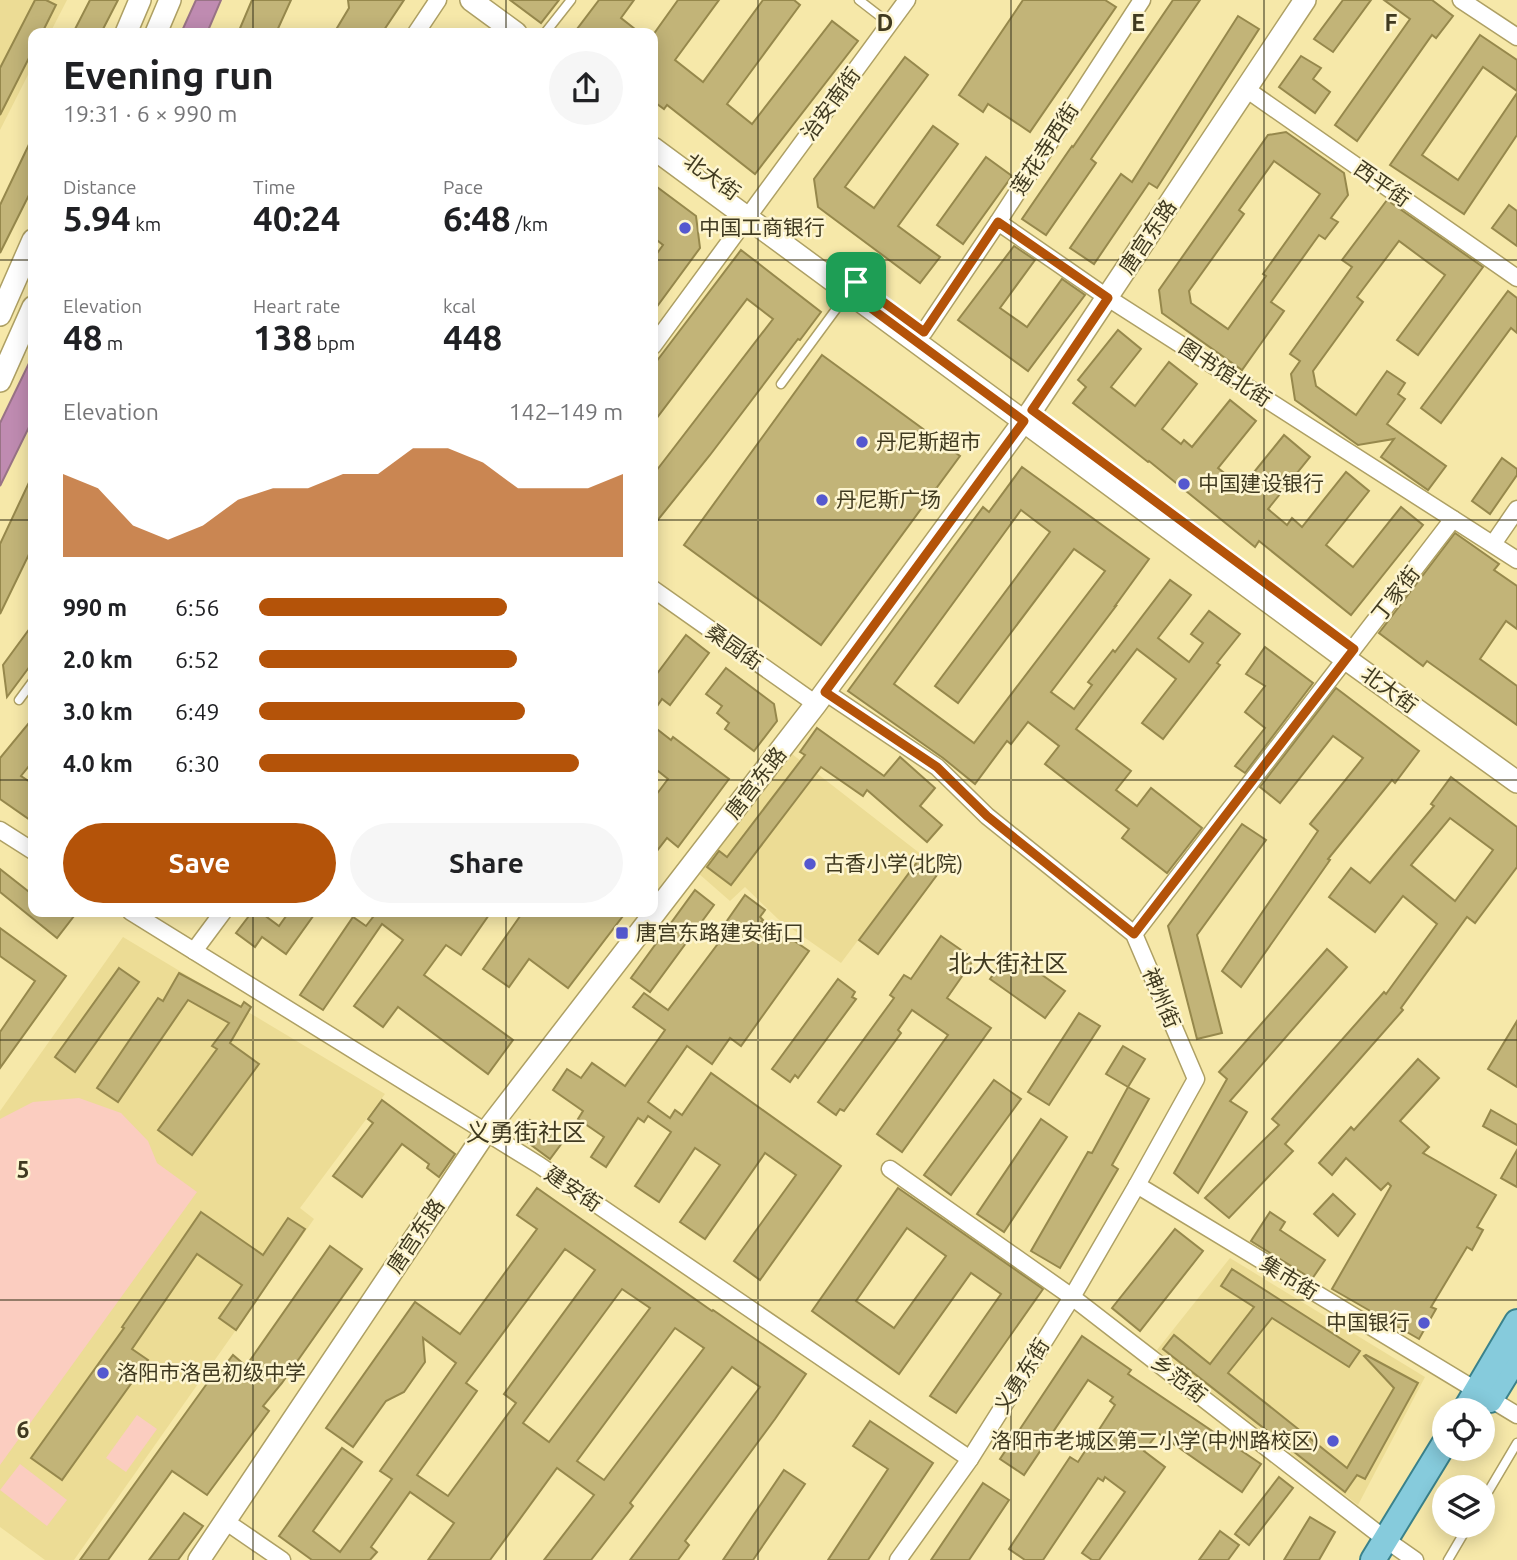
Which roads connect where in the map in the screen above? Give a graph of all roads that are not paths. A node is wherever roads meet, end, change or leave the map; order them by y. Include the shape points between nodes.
1 (140, 0) edge
2 (170, 0) edge
3 (438, 0) edge
4 (455, 0) edge
5 (471, 0) edge
6 (571, 0) edge
7 (859, 0) edge
8 (907, 0) edge
9 (1142, 0) edge
10 (1305, 0) edge
11 (1461, 0) edge
12 (890, 24) junction
13 (127, 28) edge
14 (158, 28) edge
15 (418, 28) edge
16 (489, 28) edge
17 (509, 28) edge
18 (549, 28) edge
19 (1517, 37) edge
20 (1246, 89) junction
21 (658, 137) edge
22 (658, 151) edge
23 (751, 213) junction
24 (998, 222) junction
25 (28, 251) edge
26 (1517, 278) edge
27 (853, 287) junction
28 (1108, 298) junction
29 (0, 315) edge
30 (28, 318) edge
31 (924, 332) junction
32 (658, 339) edge
33 (0, 381) edge
34 (781, 383) dead end
35 (1028, 416) junction
36 (1517, 509) edge
37 (1454, 519) junction
38 (1493, 544) junction
39 (1517, 560) edge
40 (658, 592) edge
41 (1350, 654) junction
42 (28, 688) edge
43 (821, 698) junction
44 (19, 700) dead end
45 (1517, 767) edge
46 (1517, 782) edge
47 (0, 830) edge
48 (28, 848) edge
49 (658, 909) edge
50 (139, 917) edge
51 (219, 917) edge
52 (652, 917) edge
53 (1134, 934) junction
54 (194, 951) junction
55 (485, 1133) junction
56 (890, 1169) dead end
57 (1137, 1185) junction
58 (1072, 1297) junction
59 (1517, 1322) edge
60 (1517, 1356) edge
61 (1469, 1398) edge
62 (1481, 1398) edge
63 (1483, 1398) edge
64 (1495, 1409) edge
65 (1517, 1415) edge
66 (1517, 1443) edge
67 (970, 1459) junction
68 (1436, 1461) edge
69 (1452, 1461) edge
70 (1495, 1480) edge
71 (225, 1521) junction
72 (1461, 1538) edge
73 (1392, 1553) edge
74 (199, 1560) edge
75 (282, 1560) edge
76 (898, 1560) edge
77 (1448, 1560) edge

1 - 13 street
2 - 14 street
3 - 15 street
4 - 16 street
5 - 17 street
6 - 18 lane
7 - 12 lane
8 - 12 street, 治安南街
9 - 24 street, 莲花寺西街
10 - 20 street, 唐宫东路
11 - 19 street
12 - 23 street, 治安南街
20 - 26 street, 西平街
20 - 28 street, 唐宫东路
21 - 23 street, 北大街
22 - 23 street, 北大街
23 - 27 street, 北大街
23 - 32 street, 治安南街
24 - 28 street, 图书馆北街
24 - 31 street, 莲花寺西街
25 - 29 street
27 - 31 street, 北大街
27 - 34 lane
27 - 35 street, 北大街
28 - 35 street, 唐宫东路
28 - 37 street, 图书馆北街
30 - 33 street
31 - 35 street, 北大街
35 - 41 street, 北大街
35 - 43 street, 唐宫东路
36 - 38 street
37 - 38 street, 图书馆北街
37 - 41 street, 丁家街
38 - 39 street, 图书馆北街
40 - 43 street, 桑园街
41 - 45 street, 北大街
41 - 46 street, 北大街
41 - 53 street, 丁家街
42 - 44 lane
43 - 49 street, 唐宫东路
43 - 53 street, 神州街 via 937,767 987,816
47 - 48 street
50 - 54 street, 建安街
51 - 54 street
52 - 55 street, 唐宫东路
53 - 57 street, 神州街 via 1196,1079
54 - 55 street, 建安街
55 - 67 street, 建安街 via 539,1165
55 - 71 street, 唐宫东路
56 - 58 street, 乡范街
57 - 58 street, 义勇东街
57 - 61 street, 集市街
58 - 67 street, 义勇东街
58 - 73 street, 乡范街
59 - 62 main road
60 - 63 main road
64 - 65 street, 集市街
66 - 70 lane
67 - 76 street, 义勇东街
68 - 73 main road
69 - 73 main road
71 - 74 street, 唐宫东路
71 - 75 street
72 - 77 lane

